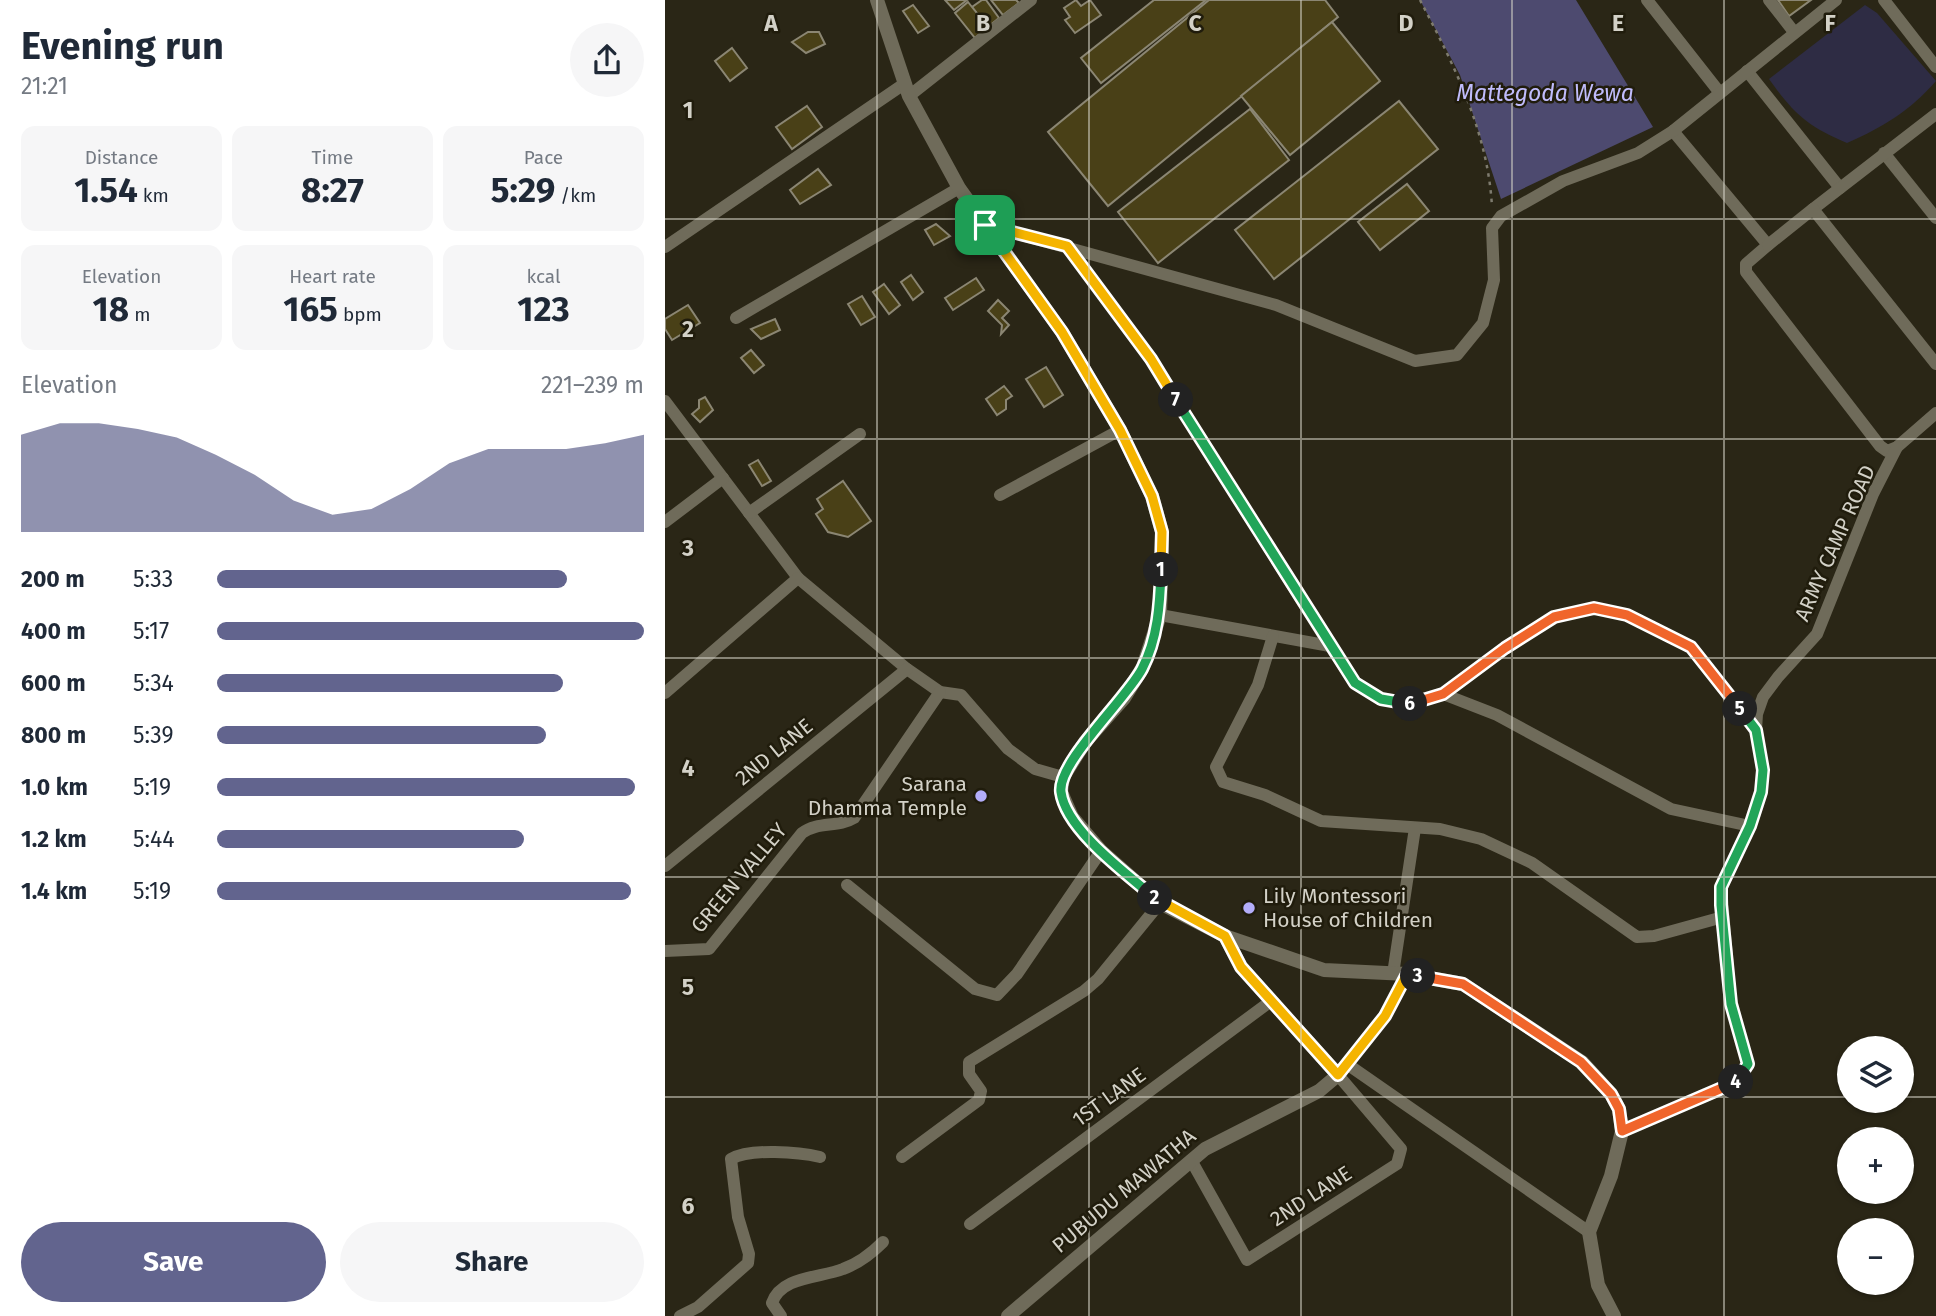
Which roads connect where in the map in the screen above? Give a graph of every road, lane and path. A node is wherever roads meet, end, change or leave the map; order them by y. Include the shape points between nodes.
1 (1031, 0) edge
2 (1420, 0) edge
3 (1647, 0) edge
4 (1769, 0) edge
5 (1836, 0) edge
6 (1884, 0) edge
7 (879, 1) edge
8 (1794, 32) junction
9 (1936, 67) edge
10 (1747, 71) junction
11 (906, 90) junction
12 (1720, 93) junction
13 (1936, 114) edge
14 (1673, 131) junction
15 (1884, 153) junction
16 (959, 188) junction
17 (1840, 188) junction
18 (1813, 209) junction
19 (1936, 218) edge
20 (985, 225) junction
21 (1493, 228) junction
22 (1768, 245) junction
23 (1067, 246) junction
24 (665, 247) edge
25 (736, 318) dead end
26 (1936, 364) edge
27 (665, 403) edge
28 (1936, 413) edge
29 (1120, 430) junction
30 (860, 434) dead end
31 (1897, 447) junction
32 (723, 478) junction
33 (1000, 495) dead end
34 (749, 513) junction
35 (665, 522) edge
36 (798, 578) junction
37 (1160, 615) junction
38 (1273, 636) junction
39 (1330, 646) junction
40 (907, 669) junction
41 (940, 692) junction
42 (665, 693) edge
43 (1443, 694) junction
44 (1756, 730) junction
45 (1063, 777) junction
46 (1750, 826) junction
47 (1415, 828) junction
48 (1101, 851) junction
49 (665, 866) edge
50 (847, 885) dead end
51 (1160, 903) junction
52 (1723, 917) junction
53 (1225, 936) junction
54 (665, 951) edge
55 (1400, 974) junction
56 (1271, 1001) junction
57 (1342, 1070) junction
58 (1622, 1131) junction
59 (820, 1157) dead end
60 (902, 1157) dead end
61 (1191, 1160) junction
62 (970, 1224) dead end
63 (1590, 1232) junction
64 (883, 1242) dead end
65 (680, 1316) edge
66 (781, 1316) edge
67 (1008, 1316) edge
68 (1614, 1316) edge

1 - 11 street
2 - 21 path via 1459,75 1474,118 1490,181
3 - 12 street
4 - 8 street
5 - 8 street
6 - 9 street
7 - 11 street
8 - 10 street
10 - 12 street
10 - 17 street
11 - 16 street
11 - 24 street
12 - 14 street
13 - 15 street
14 - 21 street via 1638,153 1563,181 1501,216
14 - 22 street
15 - 17 street
15 - 19 street
16 - 20 street
16 - 25 street
17 - 18 street
18 - 22 street
18 - 26 street
20 - 23 street
20 - 29 street via 1062,332
21 - 23 street via 1494,280 1483,323 1457,355 1415,361 1276,305
22 - 31 street via 1745,264 1746,272 1880,446 1887,451
23 - 39 street via 1151,359
27 - 32 street
28 - 31 street
29 - 33 street
29 - 37 street via 1152,496 1162,532
30 - 34 street
31 - 44 street, ARMY CAMP ROAD via 1873,494 1817,634 1763,697
32 - 34 street
32 - 35 street
34 - 36 street
36 - 40 street
36 - 42 street
37 - 38 street
37 - 45 street via 1143,667
38 - 39 street
38 - 47 street via 1258,685 1216,767 1223,782 1265,794 1321,821
39 - 43 street via 1355,683 1381,699 1408,705
40 - 41 street
40 - 49 street, 2ND LANE
41 - 45 street via 961,695 1008,749 1035,769
41 - 54 street, GREEN VALLEY via 854,818 816,825 802,833 709,949
43 - 44 street via 1554,617 1594,608 1627,615 1691,647
43 - 46 street via 1497,715 1671,809
44 - 46 street, ARMY CAMP ROAD via 1763,770
45 - 48 street via 1061,792 1072,817
46 - 52 street, ARMY CAMP ROAD via 1721,887
47 - 52 street via 1481,839 1532,863 1637,937
47 - 55 street
48 - 50 street via 1017,974 997,995 975,989
48 - 51 street
51 - 53 street
51 - 60 street via 1084,991 969,1062 969,1074 981,1091 979,1100
52 - 58 street, ARMY CAMP ROAD via 1731,1004 1748,1064 1744,1074 1736,1083
53 - 55 street via 1324,970
53 - 56 street via 1241,967
55 - 57 street via 1385,1016
55 - 58 street via 1463,984 1553,1041 1611,1094
56 - 57 street
56 - 62 street, 1ST LANE
57 - 61 street, PUBUDU MAWATHA via 1319,1091 1223,1138
57 - 61 street, 2ND LANE via 1401,1149 1397,1164 1247,1260
57 - 63 street
58 - 63 street
59 - 65 street via 780,1153 731,1159 748,1263 698,1307
61 - 67 street, PUBUDU MAWATHA
63 - 68 street via 1598,1285
64 - 66 street via 844,1269 791,1283 775,1293 772,1303

